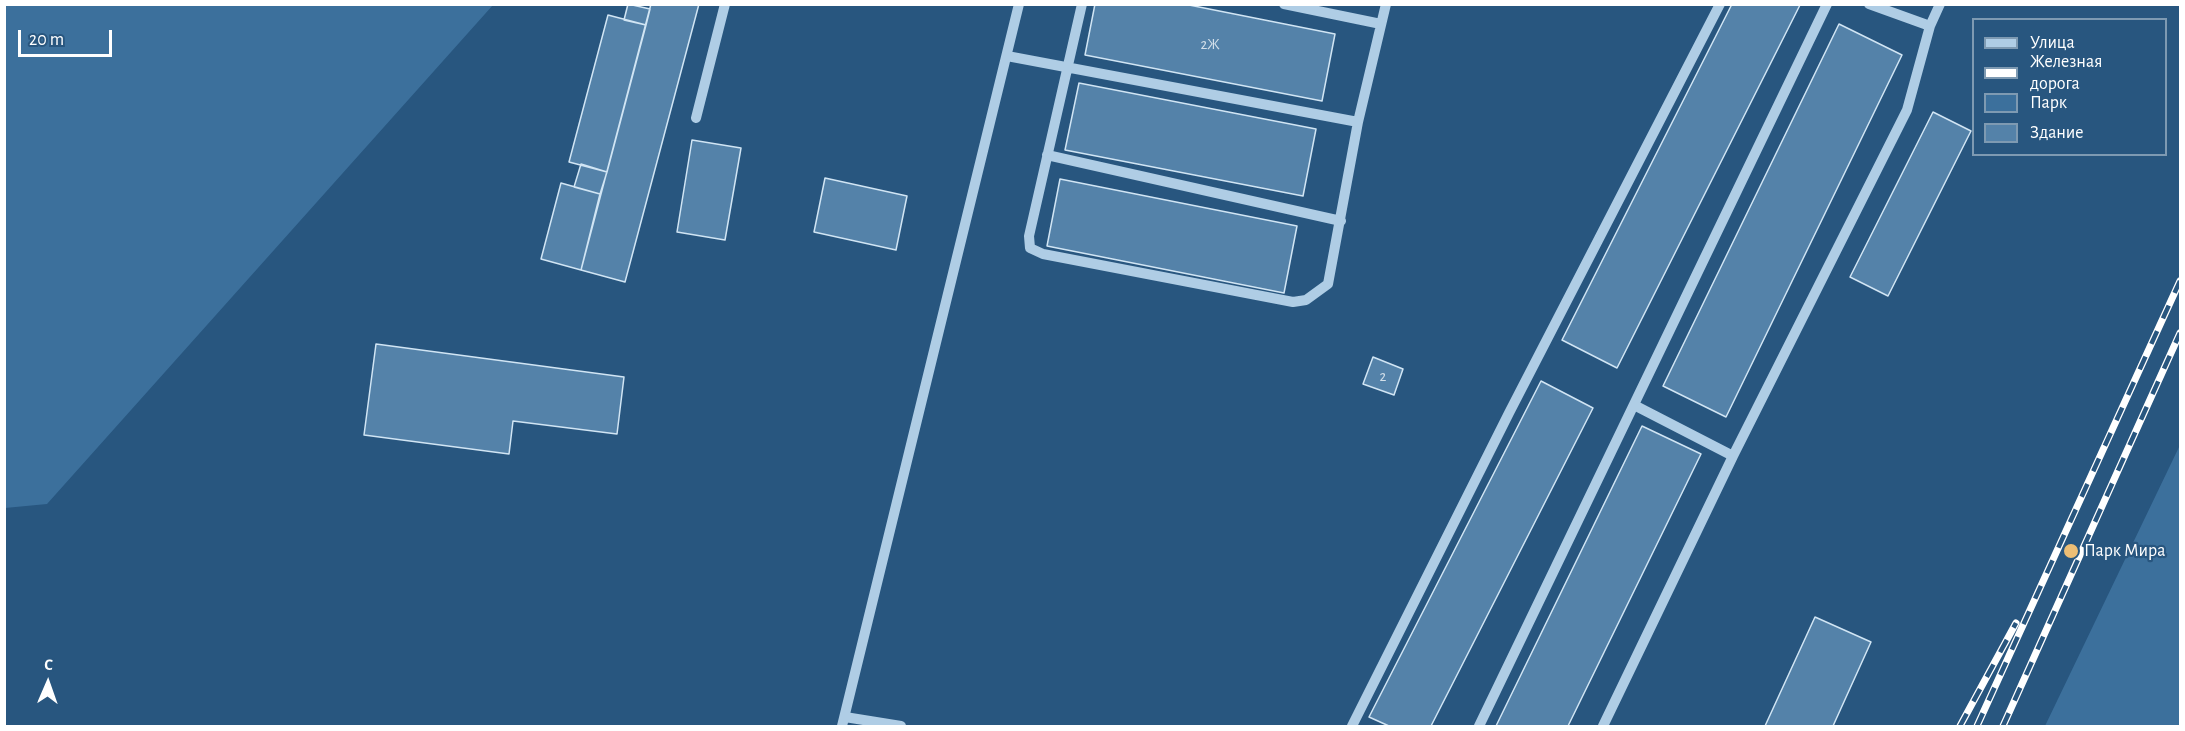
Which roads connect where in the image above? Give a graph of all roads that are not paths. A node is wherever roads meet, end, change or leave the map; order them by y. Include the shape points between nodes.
1 (725, 4) edge
2 (1019, 4) edge
3 (1082, 4) edge
4 (1284, 4) edge
5 (1386, 4) edge
6 (1720, 4) edge
7 (1827, 4) edge
8 (1869, 4) edge
9 (1940, 4) edge
10 (1381, 24) junction
11 (1930, 26) junction
12 (1007, 56) junction
13 (1067, 66) junction
14 (696, 118) dead end
15 (1358, 122) junction
16 (1047, 155) junction
17 (1341, 221) junction
18 (1634, 405) junction
19 (1733, 456) junction
20 (844, 722) edge
21 (901, 726) edge
22 (1352, 726) edge
23 (1479, 726) edge
24 (1603, 726) edge

1 - 14 lane
2 - 12 lane
3 - 13 lane
4 - 10 lane
5 - 10 lane
6 - 22 lane
7 - 18 lane
8 - 11 lane
9 - 11 lane
10 - 15 lane
11 - 19 lane via 1906,110
12 - 13 lane
12 - 20 lane
13 - 15 lane
13 - 16 lane
15 - 17 lane
16 - 17 lane
16 - 17 lane via 1029,236 1030,248 1043,254 1293,302 1306,300 1328,284
18 - 19 lane
18 - 23 lane
19 - 24 lane
20 - 21 lane

